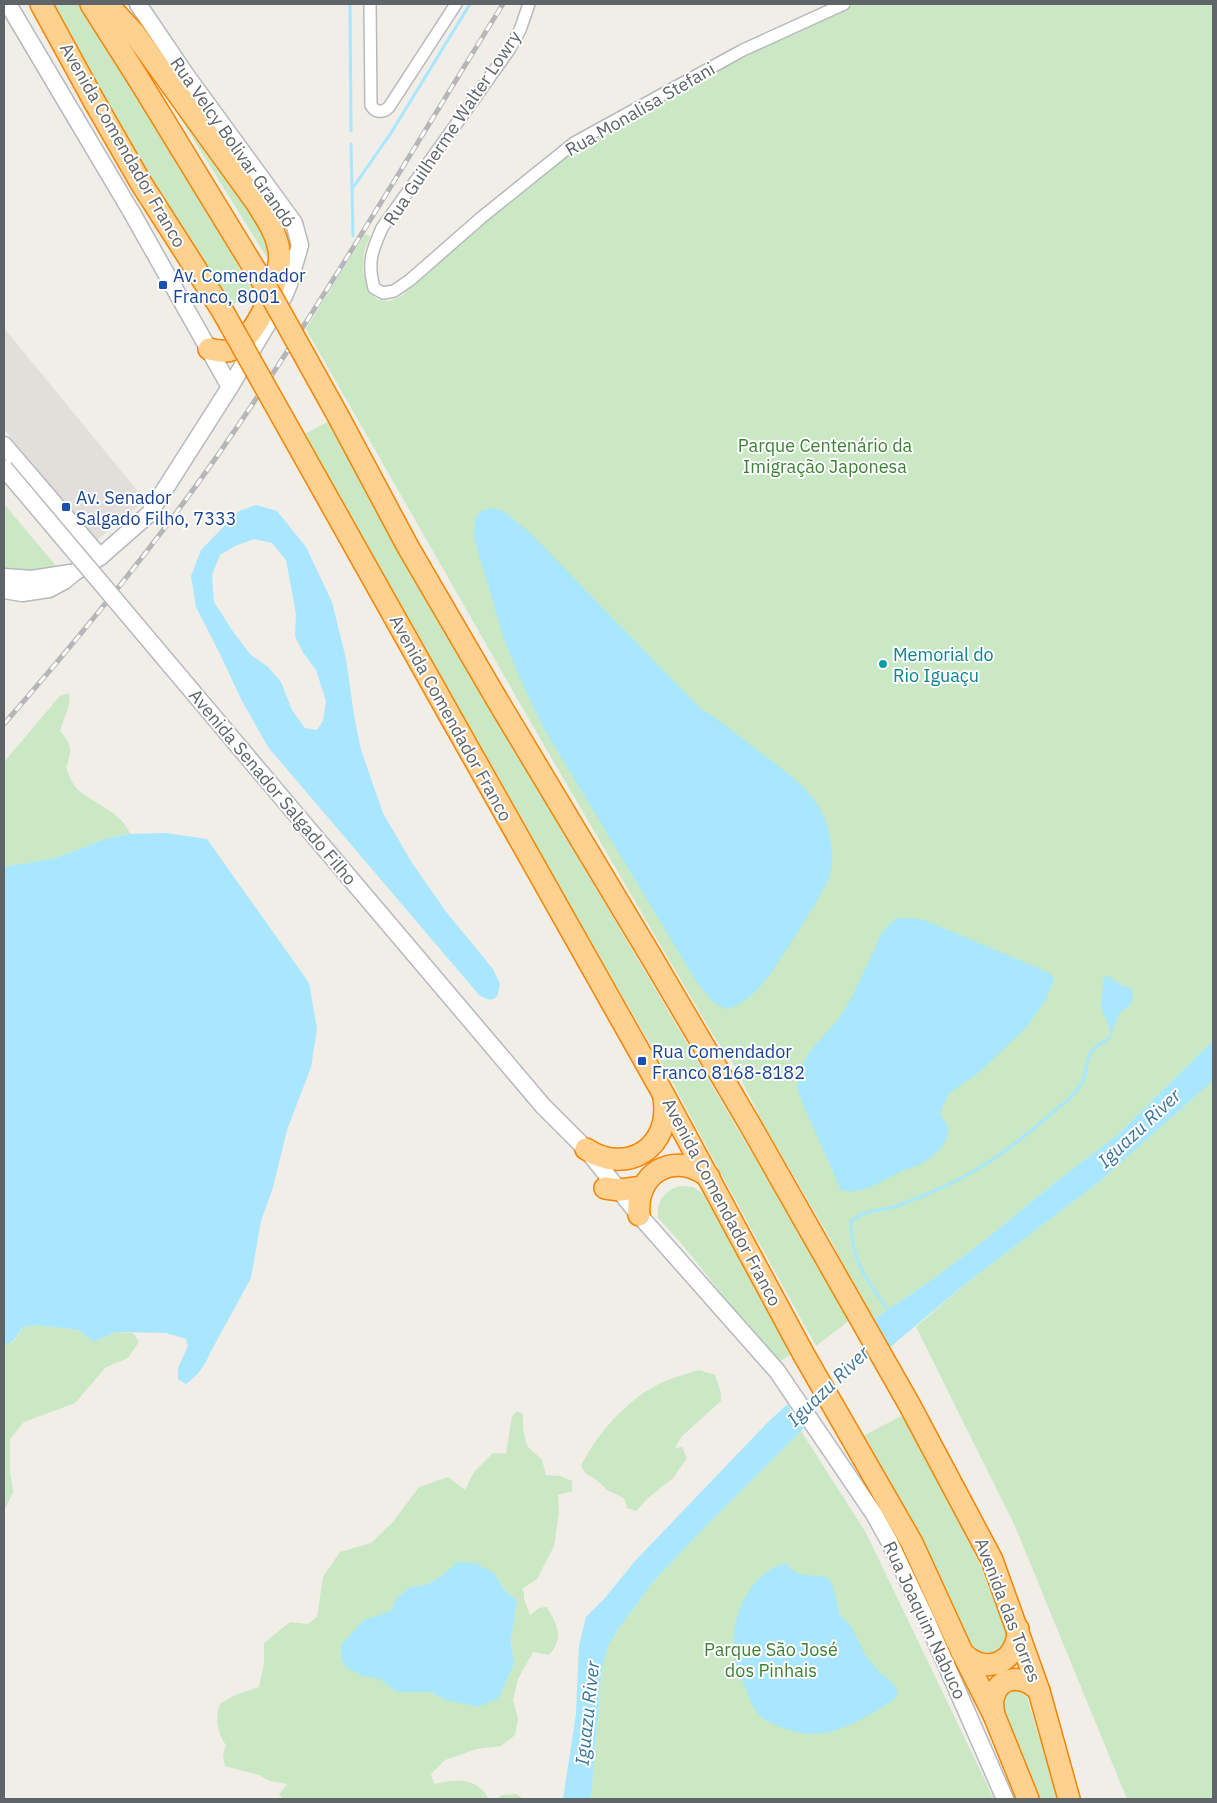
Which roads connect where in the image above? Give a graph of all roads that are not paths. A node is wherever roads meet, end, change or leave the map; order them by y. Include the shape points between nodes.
1 (8, 4) edge
2 (41, 4) edge
3 (91, 4) edge
4 (108, 4) edge
5 (138, 4) edge
6 (370, 4) edge
7 (456, 4) edge
8 (529, 4) edge
9 (844, 4) edge
10 (383, 293) joint
11 (213, 357) junction
12 (240, 369) junction
13 (230, 387) junction
14 (4, 445) edge
15 (4, 468) edge
16 (100, 557) junction
17 (75, 572) junction
18 (4, 577) edge
19 (4, 590) edge
20 (660, 1088) junction
21 (543, 1106) junction
22 (586, 1149) junction
23 (709, 1177) junction
24 (643, 1186) junction
25 (612, 1189) junction
26 (639, 1215) junction
27 (674, 1254) junction
28 (831, 1449) joint
29 (1018, 1630) junction
30 (962, 1652) junction
31 (1039, 1691) junction
32 (994, 1715) junction
33 (1005, 1799) edge
34 (1028, 1799) edge
35 (1069, 1799) edge

1 - 11 main road, Avenida Comendador Franco
2 - 20 highway, Avenida Comendador Franco, bridge via 141,183 222,310
3 - 29 highway, Avenida das Torres, bridge via 273,299 408,547 735,1100 909,1404 992,1560
4 - 11 highway via 134,33 256,202 272,226 280,252 277,279 246,340
5 - 12 main road, Rua Velcy Bolivar Grandó via 186,76 294,223 300,245 289,284
6 - 7 street via 371,105 378,112 389,107
8 - 10 street, Rua Guilherme Walter Lowry via 509,50 382,228 372,251 370,274 374,288
9 - 10 street, Rua Monalisa Stefani via 743,50 574,143 410,280 394,292
11 - 12 main road via 226,368
11 - 13 main road, Avenida Comendador Franco
12 - 13 main road, Rua Velcy Bolivar Grandó
13 - 16 main road, Rua Velcy Bolivar Grandó via 149,514
14 - 16 main road
15 - 21 main road, Avenida Senador Salgado Filho, bridge
16 - 17 main road, Rua Velcy Bolivar Grandó
17 - 18 main road, Rua Velcy Bolivar Grandó via 32,579
17 - 19 main road, Rua Velcy Bolivar Grandó via 49,589 22,593
20 - 22 highway via 665,1118 658,1137 648,1149 634,1157 614,1160
20 - 23 highway, Avenida Comendador Franco
21 - 22 main road, Avenida Senador Salgado Filho
21 - 25 main road, Avenida Senador Salgado Filho via 552,1124
22 - 25 main road, Avenida Senador Salgado Filho
23 - 24 highway via 693,1167 674,1165 656,1172
23 - 30 highway, Avenida Comendador Franco via 804,1355 912,1542
24 - 25 highway
24 - 26 highway
25 - 26 main road, Avenida Senador Salgado Filho
25 - 27 main road, Avenida Senador Salgado Filho via 642,1233
26 - 27 main road, Avenida Senador Salgado Filho
27 - 28 main road, Avenida Senador Salgado Filho via 777,1371
28 - 33 main road, Rua Joaquim Nabuco via 889,1541
29 - 30 highway via 1016,1647 1003,1661 985,1665 976,1663
29 - 31 highway, Avenida das Torres
30 - 32 highway
31 - 32 highway via 1026,1680 1010,1680 997,1690
31 - 35 highway, Avenida das Torres
32 - 34 highway

